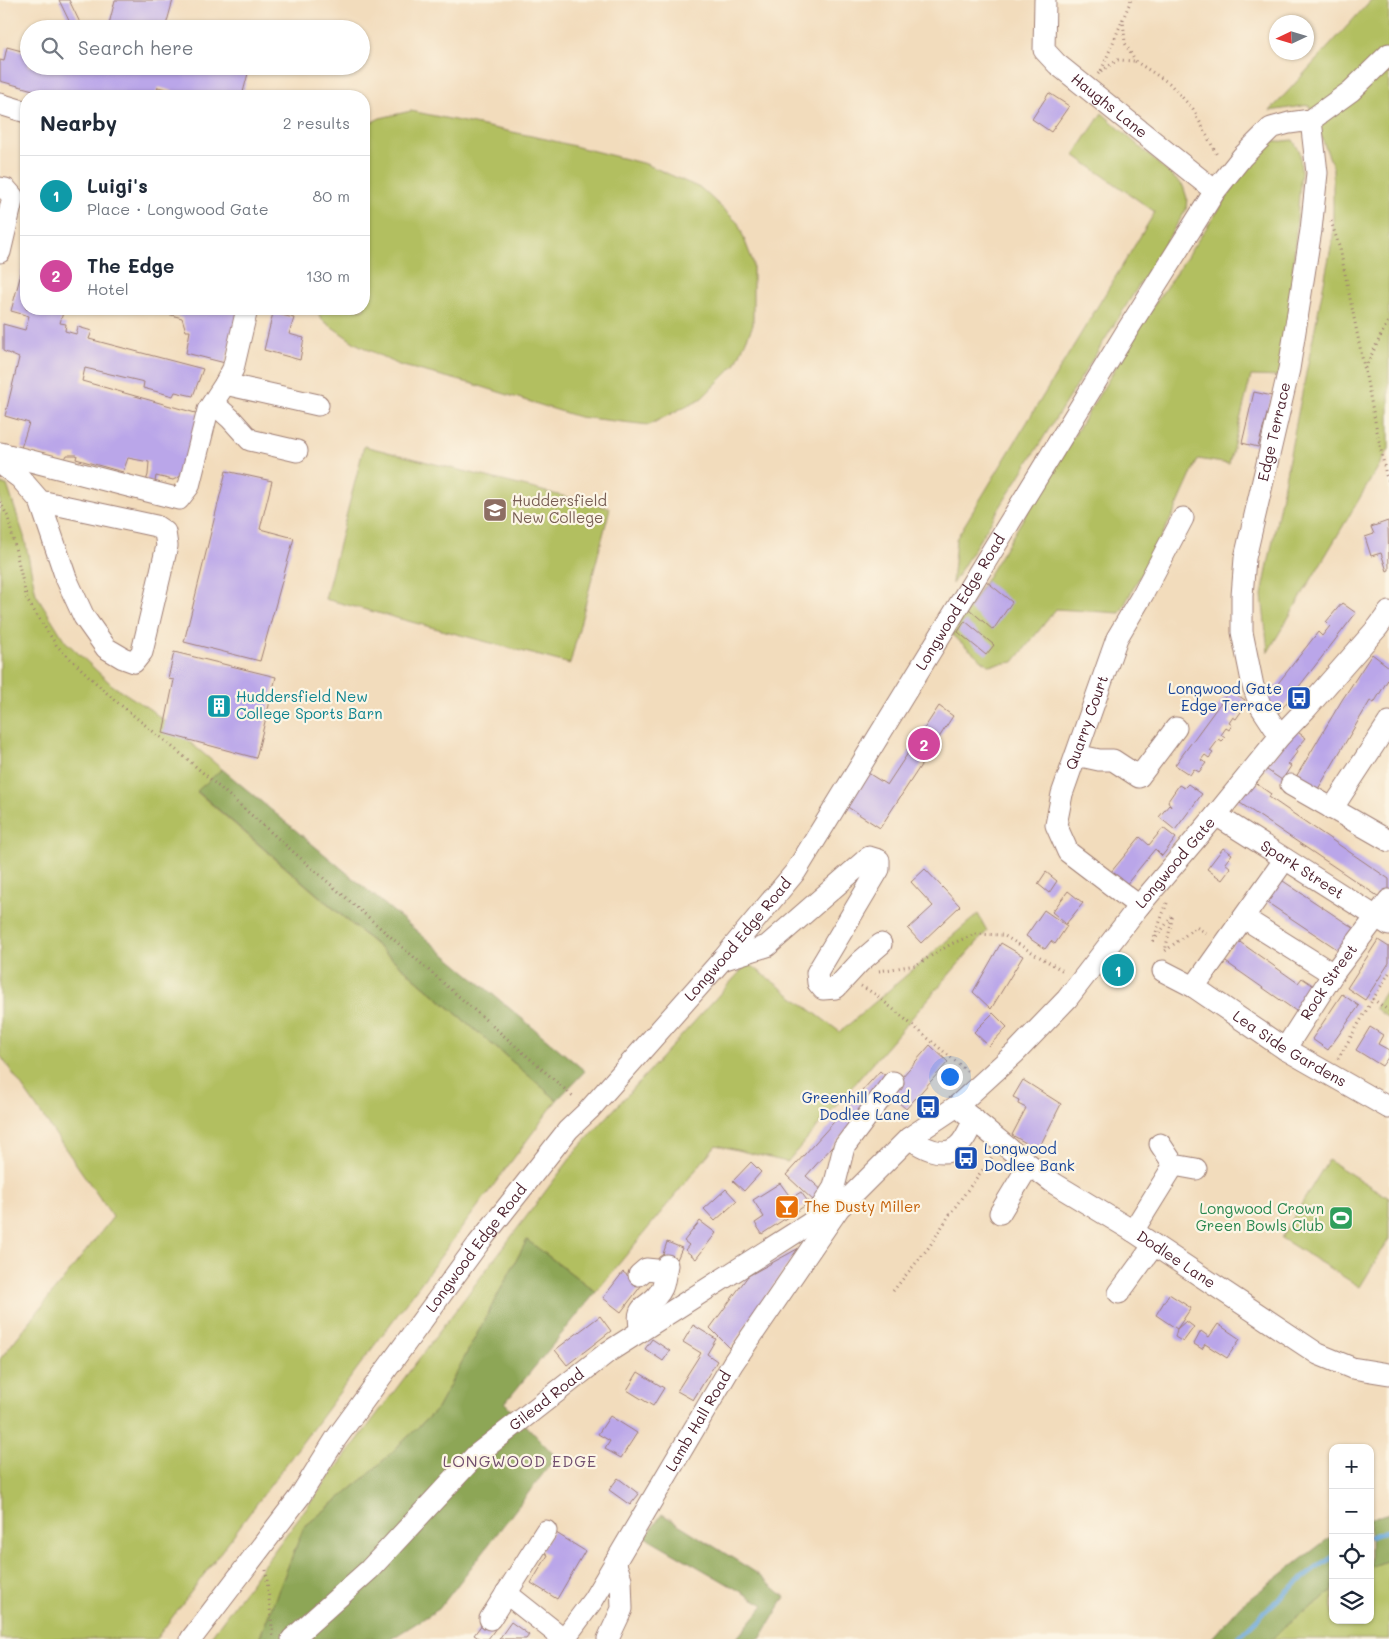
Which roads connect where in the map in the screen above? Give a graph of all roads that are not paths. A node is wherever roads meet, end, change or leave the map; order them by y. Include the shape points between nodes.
1 (1045, 0) edge
2 (1389, 54) edge
3 (0, 104) edge
4 (20, 110) edge
5 (1311, 120) junction
6 (1221, 183) junction
7 (11, 190) edge
8 (0, 252) edge
9 (246, 315) edge
10 (226, 384) junction
11 (213, 403) junction
12 (318, 405) dead end
13 (297, 451) dead end
14 (0, 453) edge
15 (0, 463) edge
16 (40, 501) junction
17 (1182, 518) dead end
18 (1389, 612) edge
19 (1389, 722) edge
20 (1176, 728) dead end
21 (1280, 736) junction
22 (1076, 755) junction
23 (1291, 785) dead end
24 (1332, 809) junction
25 (1216, 815) junction
26 (1389, 841) edge
27 (1285, 859) junction
28 (1389, 900) edge
29 (1138, 906) junction
30 (1244, 918) junction
31 (1383, 921) edge
32 (881, 944) dead end
33 (722, 960) junction
34 (1163, 971) dead end
35 (1333, 974) junction
36 (1194, 987) junction
37 (1284, 1049) junction
38 (893, 1082) dead end
39 (957, 1106) junction
40 (1389, 1108) edge
41 (974, 1120) junction
42 (909, 1138) junction
43 (1160, 1144) dead end
44 (1029, 1164) junction
45 (1174, 1165) junction
46 (1196, 1169) dead end
47 (839, 1208) junction
48 (1000, 1213) dead end
49 (812, 1222) junction
50 (1133, 1231) junction
51 (1154, 1246) junction
52 (639, 1275) dead end
53 (1120, 1293) dead end
54 (641, 1331) junction
55 (1389, 1374) edge
56 (546, 1531) dead end
57 (615, 1562) junction
58 (506, 1594) junction
59 (490, 1619) dead end
60 (191, 1639) edge
61 (292, 1639) edge
62 (564, 1639) edge
63 (608, 1639) edge

1 - 6 street, Haughs Lane via 1044,50 1057,64
2 - 5 street via 1351,91
3 - 4 street
5 - 6 street, Longwood Edge Road via 1271,128
5 - 21 street, Edge Terrace via 1317,173 1311,230 1289,369 1245,558 1242,596 1242,632 1253,686
6 - 33 street, Longwood Edge Road via 796,871
7 - 8 street via 13,197
9 - 10 street
10 - 11 street
10 - 12 street
11 - 13 street via 250,440
11 - 14 street via 208,410 189,486 179,499
15 - 16 street via 20,478
16 - 16 street via 66,578 84,617 106,648 134,662 142,652 166,546 165,532 156,526
17 - 22 street, Quarry Court via 1117,638
18 - 21 street, Longwood Gate
19 - 24 street
20 - 22 street via 1139,778 1113,760
21 - 25 street, Longwood Gate
22 - 29 street, Quarry Court via 1062,794 1056,825 1068,852
23 - 24 street
24 - 26 street
25 - 27 street, Spark Street
25 - 29 street, Longwood Gate
27 - 30 street
27 - 31 street, Spark Street
28 - 31 street, Rock Street
29 - 39 street, Longwood Gate via 1067,999
30 - 35 street
30 - 36 street
31 - 35 street, Rock Street
32 - 33 street via 836,988 823,989 818,983 818,973 879,869 879,860 869,857 767,946
33 - 60 street, Longwood Edge Road via 568,1130 478,1244 335,1440 300,1496
34 - 36 street, Lea Side Gardens
35 - 37 street, Rock Street
36 - 37 street, Lea Side Gardens
37 - 40 street, Lea Side Gardens
38 - 49 street via 844,1147 834,1187
39 - 41 street, Dodlee Lane
39 - 42 street, Longwood Gate
41 - 42 street via 957,1148 946,1152 928,1149
41 - 44 street, Dodlee Lane
42 - 47 street, Longwood Gate
43 - 45 street
44 - 48 street
44 - 50 street, Dodlee Lane via 1055,1184
45 - 46 street
45 - 50 street
47 - 49 street, Gilead Road
47 - 57 street, Lamb Hall Road via 733,1363
49 - 54 street, Gilead Road
50 - 51 street, Dodlee Lane
51 - 53 street
51 - 55 street, Dodlee Lane via 1318,1354 1352,1368
52 - 54 street via 646,1269 666,1268 662,1288 640,1311
54 - 61 street, Gilead Road via 608,1352 476,1455 369,1570
56 - 58 street
57 - 62 street, Lamb Hall Road via 593,1600
57 - 63 street via 621,1579 622,1609
58 - 59 street
58 - 62 street

